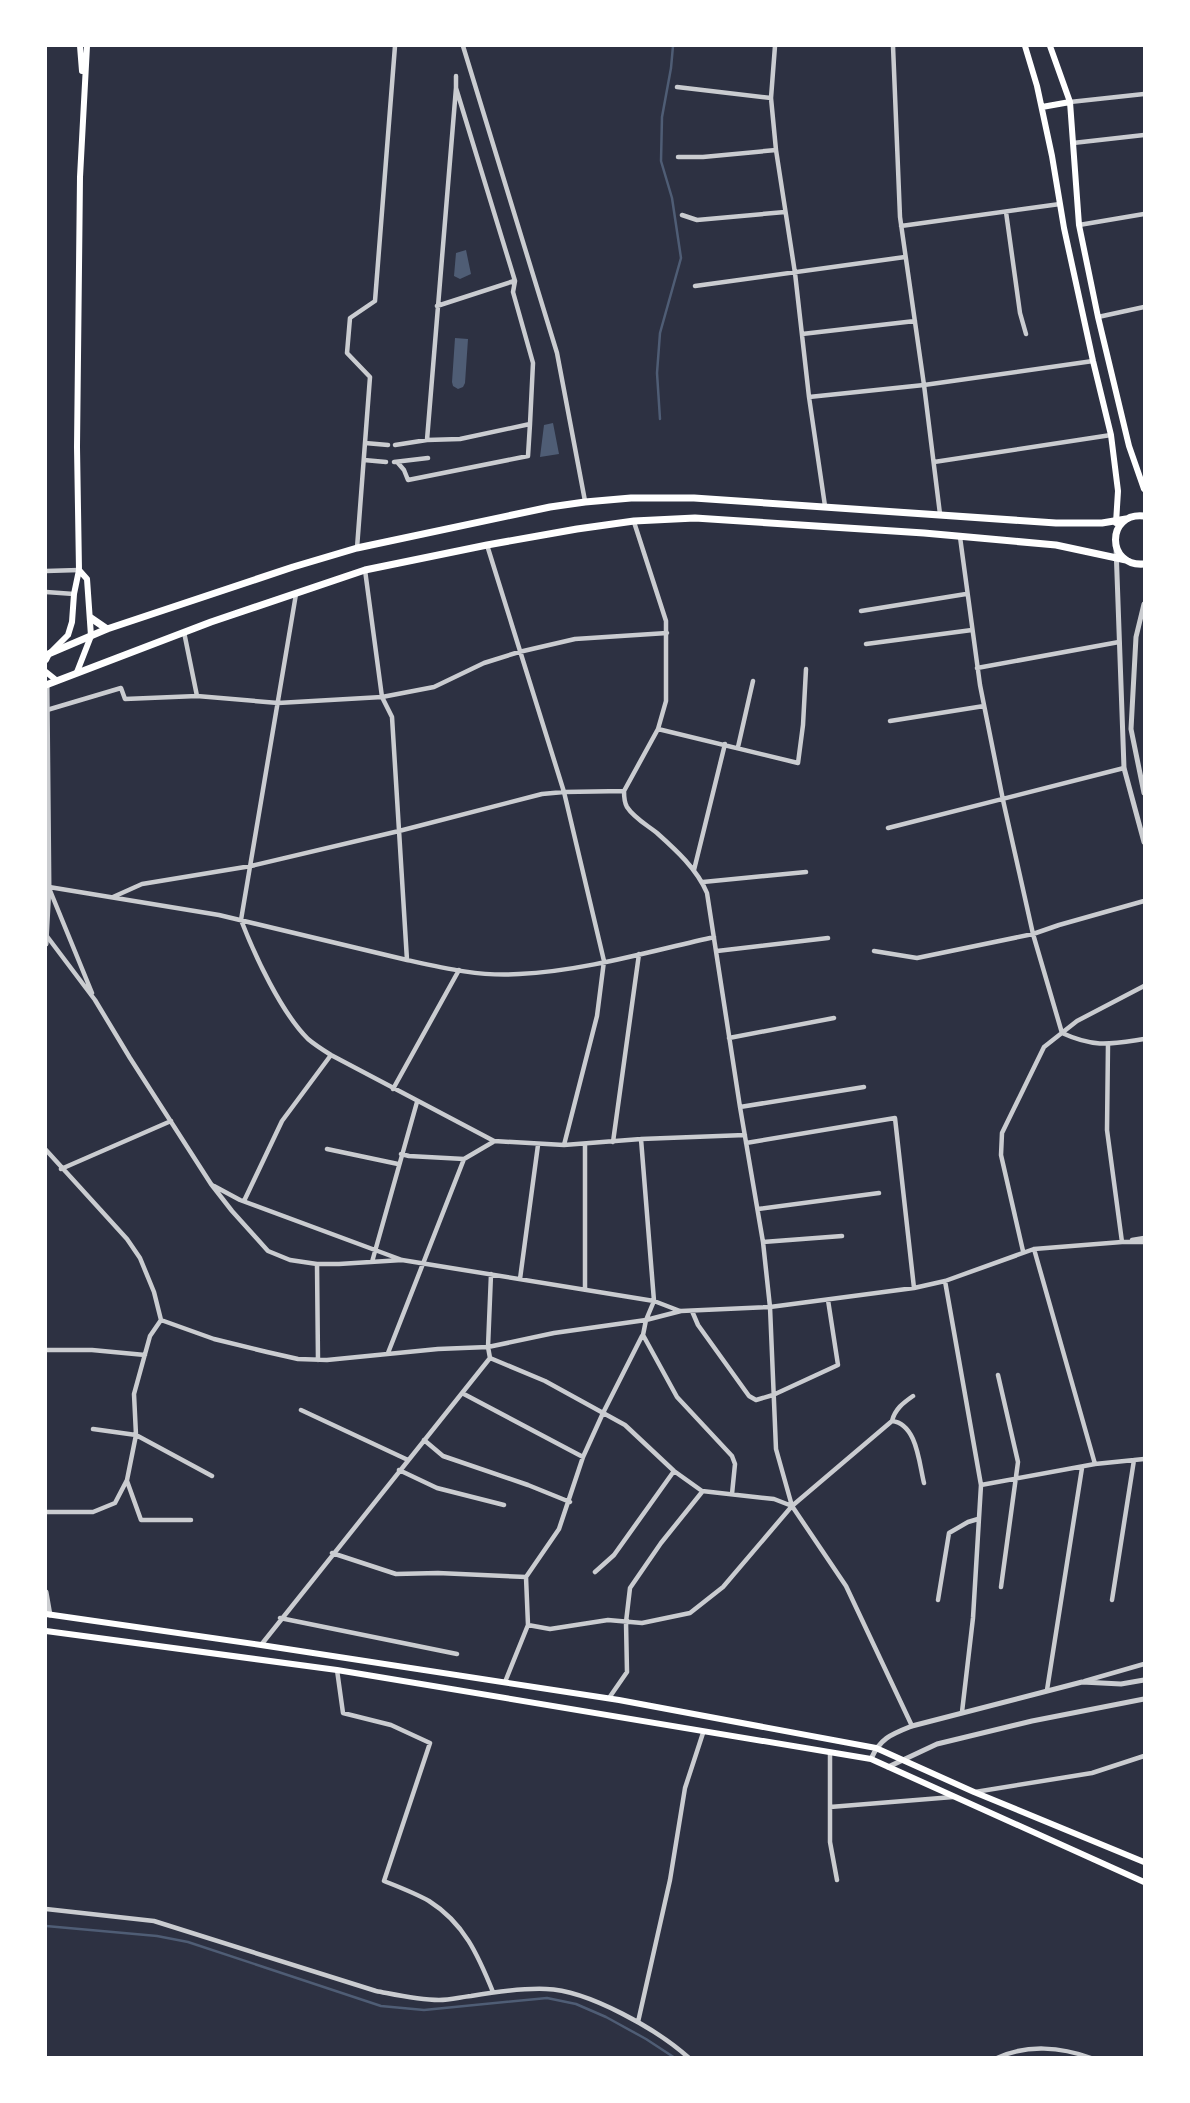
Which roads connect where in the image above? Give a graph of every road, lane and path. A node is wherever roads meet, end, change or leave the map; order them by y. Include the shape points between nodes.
1 (80, 46) edge
2 (87, 46) edge
3 (395, 46) edge
4 (463, 46) edge
5 (775, 46) edge
6 (893, 46) edge
7 (1024, 46) edge
8 (1050, 46) edge
9 (456, 76) dead end
10 (677, 87) dead end
11 (456, 88) junction
12 (84, 94) junction
13 (1144, 94) edge
14 (771, 98) junction
15 (1070, 102) junction
16 (1042, 107) junction
17 (1144, 135) edge
18 (1073, 142) junction
19 (776, 150) junction
20 (678, 157) dead end
21 (1060, 204) junction
22 (785, 212) junction
23 (1006, 212) junction
24 (1144, 214) edge
25 (682, 215) dead end
26 (1079, 225) junction
27 (901, 226) junction
28 (905, 257) junction
29 (795, 273) junction
30 (515, 281) junction
31 (695, 286) dead end
32 (437, 306) junction
33 (1144, 307) edge
34 (1098, 317) junction
35 (915, 321) junction
36 (802, 334) junction
37 (1026, 334) dead end
38 (1093, 361) junction
39 (924, 385) junction
40 (809, 397) junction
41 (530, 424) junction
42 (1111, 435) junction
43 (426, 440) junction
44 (365, 443) junction
45 (387, 445) dead end
46 (395, 445) dead end
47 (428, 458) dead end
48 (364, 460) junction
49 (934, 461) junction
50 (386, 462) dead end
51 (1144, 489) edge
52 (585, 502) junction
53 (825, 506) junction
54 (940, 514) junction
55 (1144, 516) edge
56 (1126, 519) junction
57 (634, 521) junction
58 (1116, 521) junction
59 (1116, 531) junction
60 (960, 536) junction
61 (487, 545) junction
62 (1116, 547) junction
63 (357, 548) junction
64 (1116, 558) junction
65 (1126, 560) junction
66 (1144, 564) edge
67 (79, 570) junction
68 (365, 570) junction
69 (46, 571) edge
70 (46, 592) edge
71 (74, 594) junction
72 (296, 594) junction
73 (966, 594) junction
74 (1144, 604) edge
75 (860, 611) dead end
76 (91, 618) junction
77 (107, 629) junction
78 (973, 630) junction
79 (184, 632) junction
80 (667, 633) junction
81 (91, 636) junction
82 (1119, 642) junction
83 (866, 644) dead end
84 (519, 652) junction
85 (46, 656) edge
86 (977, 668) junction
87 (806, 669) dead end
88 (46, 672) edge
89 (76, 672) junction
90 (56, 680) junction
91 (753, 681) dead end
92 (46, 685) edge
93 (197, 696) junction
94 (382, 697) junction
95 (278, 703) junction
96 (984, 706) junction
97 (47, 710) edge
98 (890, 721) dead end
99 (658, 729) junction
100 (725, 744) junction
101 (737, 747) junction
102 (1124, 768) junction
103 (1144, 790) edge
104 (624, 791) junction
105 (564, 792) junction
106 (1003, 800) junction
107 (888, 828) dead end
108 (399, 831) junction
109 (1144, 842) edge
110 (251, 866) junction
111 (694, 870) junction
112 (806, 872) dead end
113 (703, 882) junction
114 (47, 886) edge
115 (112, 897) junction
116 (1144, 901) edge
117 (241, 920) junction
118 (1034, 934) junction
119 (46, 935) edge
120 (715, 937) junction
121 (828, 938) dead end
122 (46, 944) edge
123 (717, 951) junction
124 (874, 951) dead end
125 (639, 954) junction
126 (407, 960) junction
127 (604, 961) junction
128 (459, 970) junction
129 (1144, 986) edge
130 (95, 1000) junction
131 (834, 1018) dead end
132 (1062, 1033) junction
133 (729, 1038) junction
134 (1144, 1039) edge
135 (1108, 1044) junction
136 (331, 1055) junction
137 (863, 1087) dead end
138 (393, 1088) junction
139 (417, 1102) junction
140 (740, 1107) junction
141 (170, 1121) junction
142 (745, 1135) junction
143 (640, 1139) junction
144 (494, 1141) junction
145 (613, 1142) junction
146 (746, 1143) junction
147 (584, 1144) junction
148 (538, 1145) junction
149 (564, 1146) junction
150 (327, 1149) dead end
151 (46, 1150) edge
152 (401, 1154) junction
153 (464, 1159) junction
154 (398, 1164) junction
155 (61, 1169) junction
156 (211, 1184) junction
157 (879, 1193) dead end
158 (244, 1201) junction
159 (758, 1209) junction
160 (842, 1236) dead end
161 (1144, 1240) edge
162 (763, 1242) junction
163 (1122, 1242) junction
164 (1034, 1249) junction
165 (375, 1250) junction
166 (1023, 1251) junction
167 (402, 1259) junction
168 (372, 1262) junction
169 (317, 1264) junction
170 (423, 1264) junction
171 (491, 1274) junction
172 (520, 1279) junction
173 (945, 1281) junction
174 (914, 1288) junction
175 (585, 1289) junction
176 (828, 1300) junction
177 (654, 1301) junction
178 (770, 1307) junction
179 (681, 1311) junction
180 (692, 1311) junction
181 (161, 1320) junction
182 (646, 1320) junction
183 (643, 1335) junction
184 (488, 1347) junction
185 (46, 1350) edge
186 (388, 1353) junction
187 (145, 1355) junction
188 (490, 1358) junction
189 (317, 1360) junction
190 (998, 1375) dead end
191 (462, 1393) junction
192 (774, 1395) junction
193 (913, 1396) dead end
194 (301, 1410) dead end
195 (603, 1412) junction
196 (892, 1421) junction
197 (93, 1429) dead end
198 (136, 1436) junction
199 (424, 1440) junction
200 (583, 1457) junction
201 (1144, 1459) edge
202 (408, 1460) junction
203 (1134, 1460) junction
204 (1094, 1464) junction
205 (1082, 1468) junction
206 (400, 1470) junction
207 (674, 1471) junction
208 (212, 1476) dead end
209 (1017, 1478) junction
210 (127, 1480) junction
211 (924, 1483) dead end
212 (981, 1485) junction
213 (702, 1491) junction
214 (732, 1494) junction
215 (570, 1502) junction
216 (504, 1505) dead end
217 (792, 1506) junction
218 (46, 1512) edge
219 (978, 1519) junction
220 (191, 1520) dead end
221 (332, 1553) junction
222 (595, 1573) dead end
223 (526, 1577) junction
224 (1001, 1587) dead end
225 (46, 1592) edge
226 (938, 1600) dead end
227 (1112, 1600) dead end
228 (48, 1614) edge
229 (280, 1618) junction
230 (626, 1622) junction
231 (528, 1625) junction
232 (46, 1631) edge
233 (261, 1645) junction
234 (457, 1654) dead end
235 (1144, 1664) edge
236 (337, 1670) junction
237 (1144, 1680) edge
238 (505, 1682) junction
239 (1082, 1682) junction
240 (1047, 1690) junction
241 (608, 1698) junction
242 (1144, 1699) edge
243 (962, 1712) junction
244 (912, 1726) junction
245 (703, 1732) junction
246 (876, 1748) junction
247 (830, 1752) junction
248 (1144, 1756) edge
249 (871, 1759) junction
250 (905, 1759) junction
251 (888, 1767) junction
252 (974, 1792) junction
253 (953, 1796) junction
254 (830, 1807) junction
255 (1144, 1862) edge
256 (837, 1880) dead end
257 (1144, 1882) edge
258 (46, 1909) edge
259 (493, 1992) junction
260 (638, 2022) junction
261 (689, 2057) edge
262 (997, 2057) edge
263 (1091, 2057) edge

1 - 12 main road
2 - 12 main road
3 - 44 street via 375,301 351,318 347,353 370,377
4 - 52 street via 557,352
5 - 14 street
6 - 27 street
7 - 16 main road
8 - 15 main road
9 - 11 street
10 - 14 street
11 - 30 street
11 - 32 street
12 - 67 main road
13 - 15 street
14 - 19 street
15 - 16 main road
15 - 18 main road
16 - 21 main road
17 - 18 street
18 - 26 main road
19 - 20 street
19 - 22 street
21 - 23 street
21 - 38 main road
22 - 25 street via 697,220
22 - 29 street
23 - 27 street
23 - 37 street
24 - 26 street
26 - 34 main road
27 - 28 street
28 - 29 street
28 - 35 street
29 - 31 street
29 - 36 street
30 - 32 street
30 - 41 street via 513,292 533,363
32 - 43 street
33 - 34 street
34 - 51 main road
35 - 36 street
35 - 39 street
36 - 40 street
38 - 39 street
38 - 42 main road
39 - 40 street
39 - 49 street
40 - 53 street
41 - 43 street via 460,439
41 - 47 street via 528,456 408,480 396,463
42 - 49 street
42 - 58 main road via 1118,491
43 - 46 street
44 - 45 street
44 - 48 street
48 - 50 street
48 - 63 street
49 - 54 street
52 - 53 main road via 668,497
52 - 63 main road
53 - 54 main road
54 - 58 main road via 1056,523
55 - 56 main road
56 - 58 main road
56 - 59 main road
57 - 60 main road via 695,518
57 - 61 main road
57 - 80 street
58 - 59 main road
59 - 62 main road
60 - 64 main road via 1056,545
60 - 73 street
61 - 68 main road
61 - 84 street
62 - 64 street
62 - 65 main road
63 - 77 main road
64 - 65 main road
64 - 82 street
65 - 66 main road
67 - 69 street
67 - 71 main road
67 - 76 main road via 87,579
68 - 72 main road
68 - 94 street
70 - 71 street
71 - 85 main road via 68,635
72 - 79 main road
72 - 95 street
73 - 75 street
73 - 78 street
74 - 103 street via 1136,637 1131,729
76 - 77 main road
76 - 81 main road
77 - 81 main road
78 - 83 street
78 - 86 street
79 - 89 main road
79 - 93 street
80 - 84 street via 575,639
80 - 99 street via 666,701
81 - 85 main road
81 - 89 main road
82 - 86 street
82 - 102 street
84 - 94 street via 434,687
84 - 105 street
86 - 96 street
87 - 101 street via 798,763
88 - 90 main road
89 - 90 main road
90 - 92 main road
91 - 101 street
92 - 97 street
93 - 95 street
93 - 97 street via 125,699 121,688
94 - 95 street
94 - 108 street via 392,717
95 - 110 street
96 - 98 street
96 - 106 street
97 - 114 street
99 - 100 street
99 - 104 street
100 - 101 street
100 - 111 street
102 - 106 street
102 - 109 street
104 - 105 street
104 - 111 street via 627,806
105 - 108 street
105 - 127 street
106 - 107 street
106 - 118 street
108 - 110 street
108 - 126 street
110 - 115 street via 142,884
110 - 117 street
111 - 113 street
112 - 113 street
113 - 120 street
114 - 115 street
114 - 119 street
114 - 130 street
115 - 117 street
116 - 118 street
117 - 126 street
117 - 136 street via 255,955 289,1013 310,1042
118 - 124 street via 917,958
118 - 132 street
119 - 122 street
119 - 130 street
120 - 123 street
120 - 125 street
121 - 123 street
123 - 133 street
125 - 127 street
125 - 145 street
126 - 128 street
127 - 128 street via 518,975
127 - 149 street via 597,1016
128 - 138 street
129 - 132 street
130 - 141 street
131 - 133 street
132 - 135 street via 1081,1042
132 - 166 street via 1044,1047 1002,1133 1001,1155
133 - 140 street
134 - 135 street
135 - 163 street via 1107,1130
136 - 138 street
136 - 158 street via 282,1121
137 - 140 street
138 - 139 street
139 - 144 street
139 - 152 street
140 - 142 street
141 - 155 street
141 - 156 street
142 - 143 street
142 - 146 street
143 - 145 street
143 - 177 street
144 - 148 street
144 - 153 street
145 - 147 street
146 - 159 street
146 - 174 street via 895,1118
147 - 149 street
147 - 175 street
148 - 149 street
148 - 172 street
150 - 154 street
151 - 155 street
152 - 153 street
152 - 154 street
153 - 170 street
154 - 165 street
155 - 181 street via 140,1258
156 - 158 street
156 - 169 street via 268,1251
157 - 159 street
158 - 165 street
159 - 162 street
160 - 162 street
161 - 163 street
162 - 178 street
163 - 164 street
164 - 166 street
164 - 204 street
165 - 167 street
165 - 168 street
166 - 173 street
167 - 168 street
167 - 170 street
168 - 169 street
169 - 189 street
170 - 171 street
170 - 186 street
171 - 172 street
171 - 184 street
172 - 175 street
173 - 174 street
173 - 212 street
174 - 176 street
175 - 177 street
176 - 178 street
176 - 192 street via 838,1365
177 - 179 street
177 - 182 street
178 - 180 street
178 - 192 street
179 - 180 street
179 - 182 street
180 - 192 street via 748,1396 756,1400
181 - 187 street
181 - 189 street via 227,1342
182 - 183 street
182 - 184 street
183 - 195 street
183 - 214 street via 677,1397 732,1456
184 - 186 street
184 - 188 street
185 - 187 street
186 - 189 street
187 - 198 street via 134,1394
188 - 191 street
188 - 195 street
190 - 209 street via 1018,1462
191 - 199 street
191 - 200 street
192 - 217 street via 776,1449
193 - 196 street via 902,1403
194 - 202 street
195 - 200 street
195 - 207 street via 625,1425
196 - 211 street via 902,1424 911,1435
196 - 217 street
197 - 198 street
198 - 208 street
198 - 210 street
199 - 202 street
199 - 215 street via 443,1457
200 - 215 street
201 - 203 street
202 - 206 street
203 - 204 street
203 - 227 street
204 - 205 street
205 - 209 street
205 - 240 street
206 - 216 street via 437,1488
206 - 221 street
207 - 213 street
207 - 222 street via 614,1555
209 - 212 street
209 - 224 street
210 - 218 street via 115,1503 93,1511
210 - 220 street via 141,1520
212 - 219 street
213 - 214 street
213 - 230 street via 630,1588
214 - 217 street
215 - 223 street via 559,1529
217 - 230 street via 723,1587 690,1614
217 - 244 street via 846,1586
219 - 226 street via 949,1533
219 - 243 street
221 - 223 street via 396,1574
221 - 229 street
223 - 231 street
225 - 228 street
228 - 233 main road
229 - 233 street
229 - 234 street
230 - 231 street via 608,1620 550,1629
230 - 241 street via 627,1672
231 - 238 street
232 - 236 main road
233 - 238 main road
235 - 239 street
236 - 245 main road
236 - 259 street via 343,1713 391,1725 430,1743 384,1881 429,1901 462,1929
237 - 239 street
238 - 241 main road
239 - 240 street
240 - 243 street
241 - 246 main road
242 - 250 street via 937,1744
243 - 244 street
244 - 246 street via 888,1736
245 - 247 main road
245 - 260 street via 685,1788
246 - 249 street
246 - 250 main road
247 - 249 main road
247 - 254 street
248 - 252 street via 1092,1773
249 - 251 main road
250 - 251 street
250 - 252 main road
251 - 253 main road
252 - 255 main road
253 - 254 street
253 - 257 main road
254 - 256 street
258 - 259 street via 154,1921 406,1997 441,2000
259 - 260 street via 569,1992
260 - 261 street
262 - 263 street via 1044,2049 1071,2050

